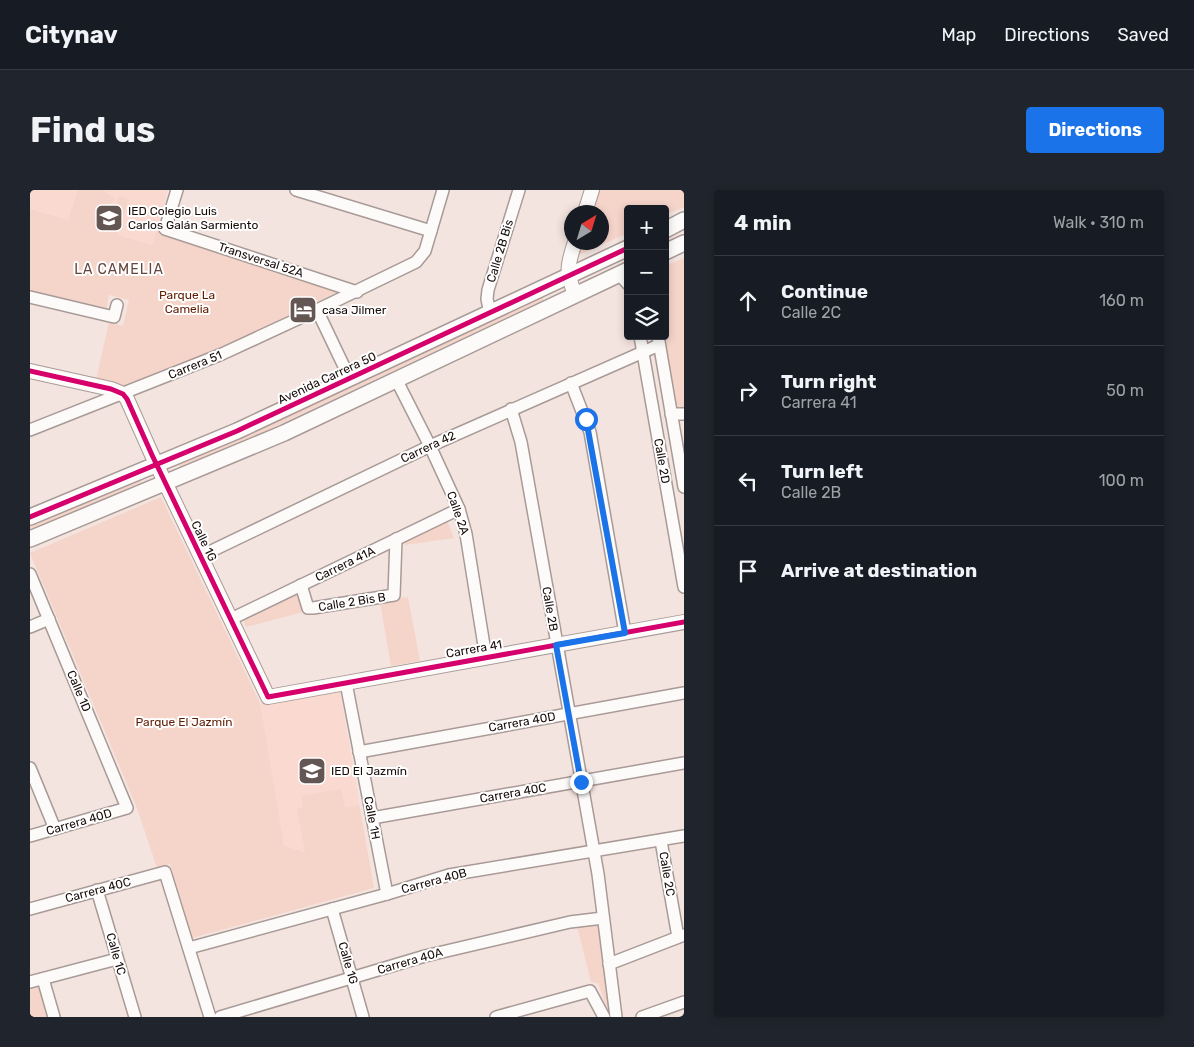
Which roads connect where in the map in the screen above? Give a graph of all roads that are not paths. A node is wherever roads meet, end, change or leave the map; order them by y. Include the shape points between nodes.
1 (177, 190) edge
2 (296, 190) edge
3 (443, 190) edge
4 (518, 190) edge
5 (592, 190) edge
6 (587, 205) edge
7 (684, 220) edge
8 (669, 228) edge
9 (431, 231) junction
10 (684, 243) edge
11 (573, 250) edge
12 (624, 250) edge
13 (669, 250) edge
14 (568, 276) junction
15 (624, 276) edge
16 (356, 292) junction
17 (575, 295) junction
18 (30, 297) edge
19 (118, 305) dead end
20 (317, 310) junction
21 (490, 313) junction
22 (640, 340) edge
23 (659, 340) edge
24 (642, 352) junction
25 (30, 371) edge
26 (350, 379) junction
27 (396, 379) junction
28 (572, 383) junction
29 (123, 394) junction
30 (511, 409) junction
31 (671, 414) junction
32 (684, 414) edge
33 (30, 430) edge
34 (430, 446) junction
35 (156, 464) junction
36 (165, 483) junction
37 (684, 487) edge
38 (459, 509) junction
39 (30, 517) edge
40 (30, 539) edge
41 (396, 539) junction
42 (200, 556) junction
43 (30, 574) edge
44 (301, 585) junction
45 (684, 587) edge
46 (49, 619) junction
47 (230, 619) junction
48 (684, 622) edge
49 (30, 627) edge
50 (625, 633) junction
51 (556, 645) junction
52 (486, 658) junction
53 (346, 682) junction
54 (684, 693) edge
55 (268, 696) joint
56 (569, 714) junction
57 (359, 752) junction
58 (684, 764) edge
59 (30, 768) edge
60 (581, 782) junction
61 (128, 808) joint
62 (372, 818) junction
63 (55, 829) junction
64 (30, 836) edge
65 (684, 836) edge
66 (661, 841) junction
67 (594, 851) junction
68 (97, 890) junction
69 (387, 894) junction
70 (30, 909) edge
71 (332, 909) junction
72 (603, 918) junction
73 (681, 936) edge
74 (189, 948) junction
75 (118, 959) junction
76 (609, 964) junction
77 (352, 978) junction
78 (43, 979) junction
79 (30, 982) edge
80 (684, 1002) edge
81 (515, 1015) edge
82 (54, 1017) edge
83 (135, 1017) edge
84 (210, 1017) edge
85 (220, 1017) edge
86 (363, 1017) edge
87 (496, 1017) edge
88 (604, 1017) edge
89 (616, 1017) edge
90 (642, 1017) edge

1 - 16 street, Transversal 52A via 165,229
2 - 9 street
3 - 9 street, Carrera 51
4 - 21 street, Calle 2B Bis via 488,290
5 - 6 street
7 - 8 main road
9 - 16 street, Carrera 51 via 425,250 416,262
10 - 13 main road
11 - 14 street
12 - 14 main road, Avenida Carrera 50
14 - 17 street
14 - 21 main road, Avenida Carrera 50
15 - 17 main road
16 - 20 street, Carrera 51
17 - 27 main road
18 - 19 street via 114,317
20 - 26 street
20 - 29 street, Carrera 51 via 222,354
21 - 26 main road, Avenida Carrera 50
22 - 24 street, Calle 2D
23 - 24 street, Carrera 42
23 - 31 street, Calle 2D
24 - 28 street, Carrera 42
24 - 45 street, Calle 2D
25 - 29 street
26 - 35 main road, Avenida Carrera 50 via 238,431
27 - 34 street, Calle 2A
27 - 36 main road via 284,433
28 - 30 street, Carrera 42
28 - 50 street via 590,432
29 - 33 street, Carrera 51
29 - 35 street, Calle 1G
30 - 34 street, Carrera 42
30 - 51 street, Calle 2B via 521,442
31 - 32 street
31 - 37 street, Calle 2D
34 - 38 street, Calle 2A
34 - 42 street, Carrera 42
35 - 36 street, Calle 1G
35 - 39 main road, Avenida Carrera 50
36 - 40 main road
36 - 42 street, Calle 1G
38 - 41 street, Carrera 41A
38 - 52 street, Calle 2A
41 - 44 street, Carrera 41A
41 - 44 street, Calle 2 Bis B via 394,596 308,608
42 - 47 street, Calle 1G
43 - 46 street, Calle 1D
44 - 47 street, Carrera 41A
46 - 49 street
46 - 61 street, Calle 1D
47 - 55 street, Calle 1G
48 - 50 street, Carrera 41
50 - 51 street, Carrera 41
51 - 52 street, Carrera 41
51 - 56 street, Calle 2B
52 - 53 street, Carrera 41
53 - 55 street, Carrera 41
53 - 57 street, Calle 1H
54 - 56 street, Carrera 40D
56 - 57 street, Carrera 40D
56 - 60 street, Calle 2B
57 - 62 street, Calle 1H
58 - 60 street, Carrera 40C
59 - 63 street
60 - 62 street, Carrera 40C
60 - 67 street, Calle 2B
61 - 63 street, Carrera 40D
62 - 69 street, Calle 1H
63 - 64 street, Carrera 40D
65 - 66 street, Carrera 40B
66 - 67 street, Carrera 40B
66 - 73 street, Calle 2C
67 - 69 street, Carrera 40B via 449,875
67 - 72 street, Calle 2B
68 - 70 street, Carrera 40C
68 - 74 street, Carrera 40C via 165,872
68 - 75 street, Calle 1C
69 - 71 street, Carrera 40B
71 - 74 street, Carrera 40B
71 - 77 street, Calle 1G
72 - 76 street, Calle 2B
72 - 77 street, Carrera 40A via 570,922 467,946
73 - 76 street
74 - 84 street
75 - 78 street
75 - 83 street, Calle 1C
76 - 89 street, Calle 2B
77 - 85 street, Carrera 40A
77 - 86 street, Calle 1G
78 - 79 street
78 - 82 street
80 - 90 street
81 - 87 street
81 - 88 street via 590,991

